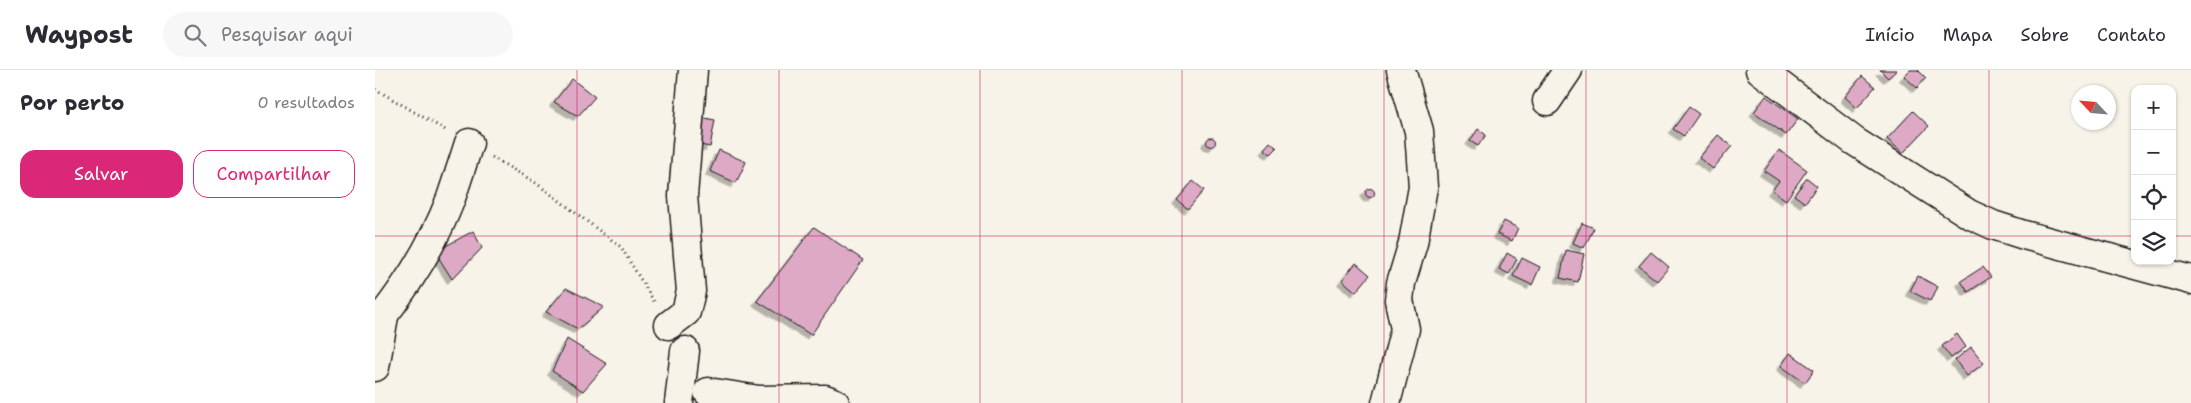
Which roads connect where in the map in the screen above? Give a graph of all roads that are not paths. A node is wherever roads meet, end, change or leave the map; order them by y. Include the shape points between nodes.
1 (693, 70) edge
2 (1401, 70) edge
3 (1568, 70) edge
4 (1760, 70) edge
5 (1547, 101) dead end
6 (469, 144) road end
7 (2191, 280) edge
8 (379, 321) edge
9 (669, 325) road end
10 (685, 351) dead end
11 (375, 367) edge
12 (708, 392) dead end
13 (679, 403) edge
14 (835, 403) edge
15 (1386, 403) edge

1 - 9 street via 683,196 691,291 686,312
2 - 15 street via 1419,131 1423,186 1413,243 1401,284 1399,300 1405,329
3 - 5 street
4 - 7 street via 1854,141 1969,214 2024,235
6 - 8 street via 450,199 427,247
8 - 11 street
10 - 13 street
12 - 14 street via 759,400 825,399

